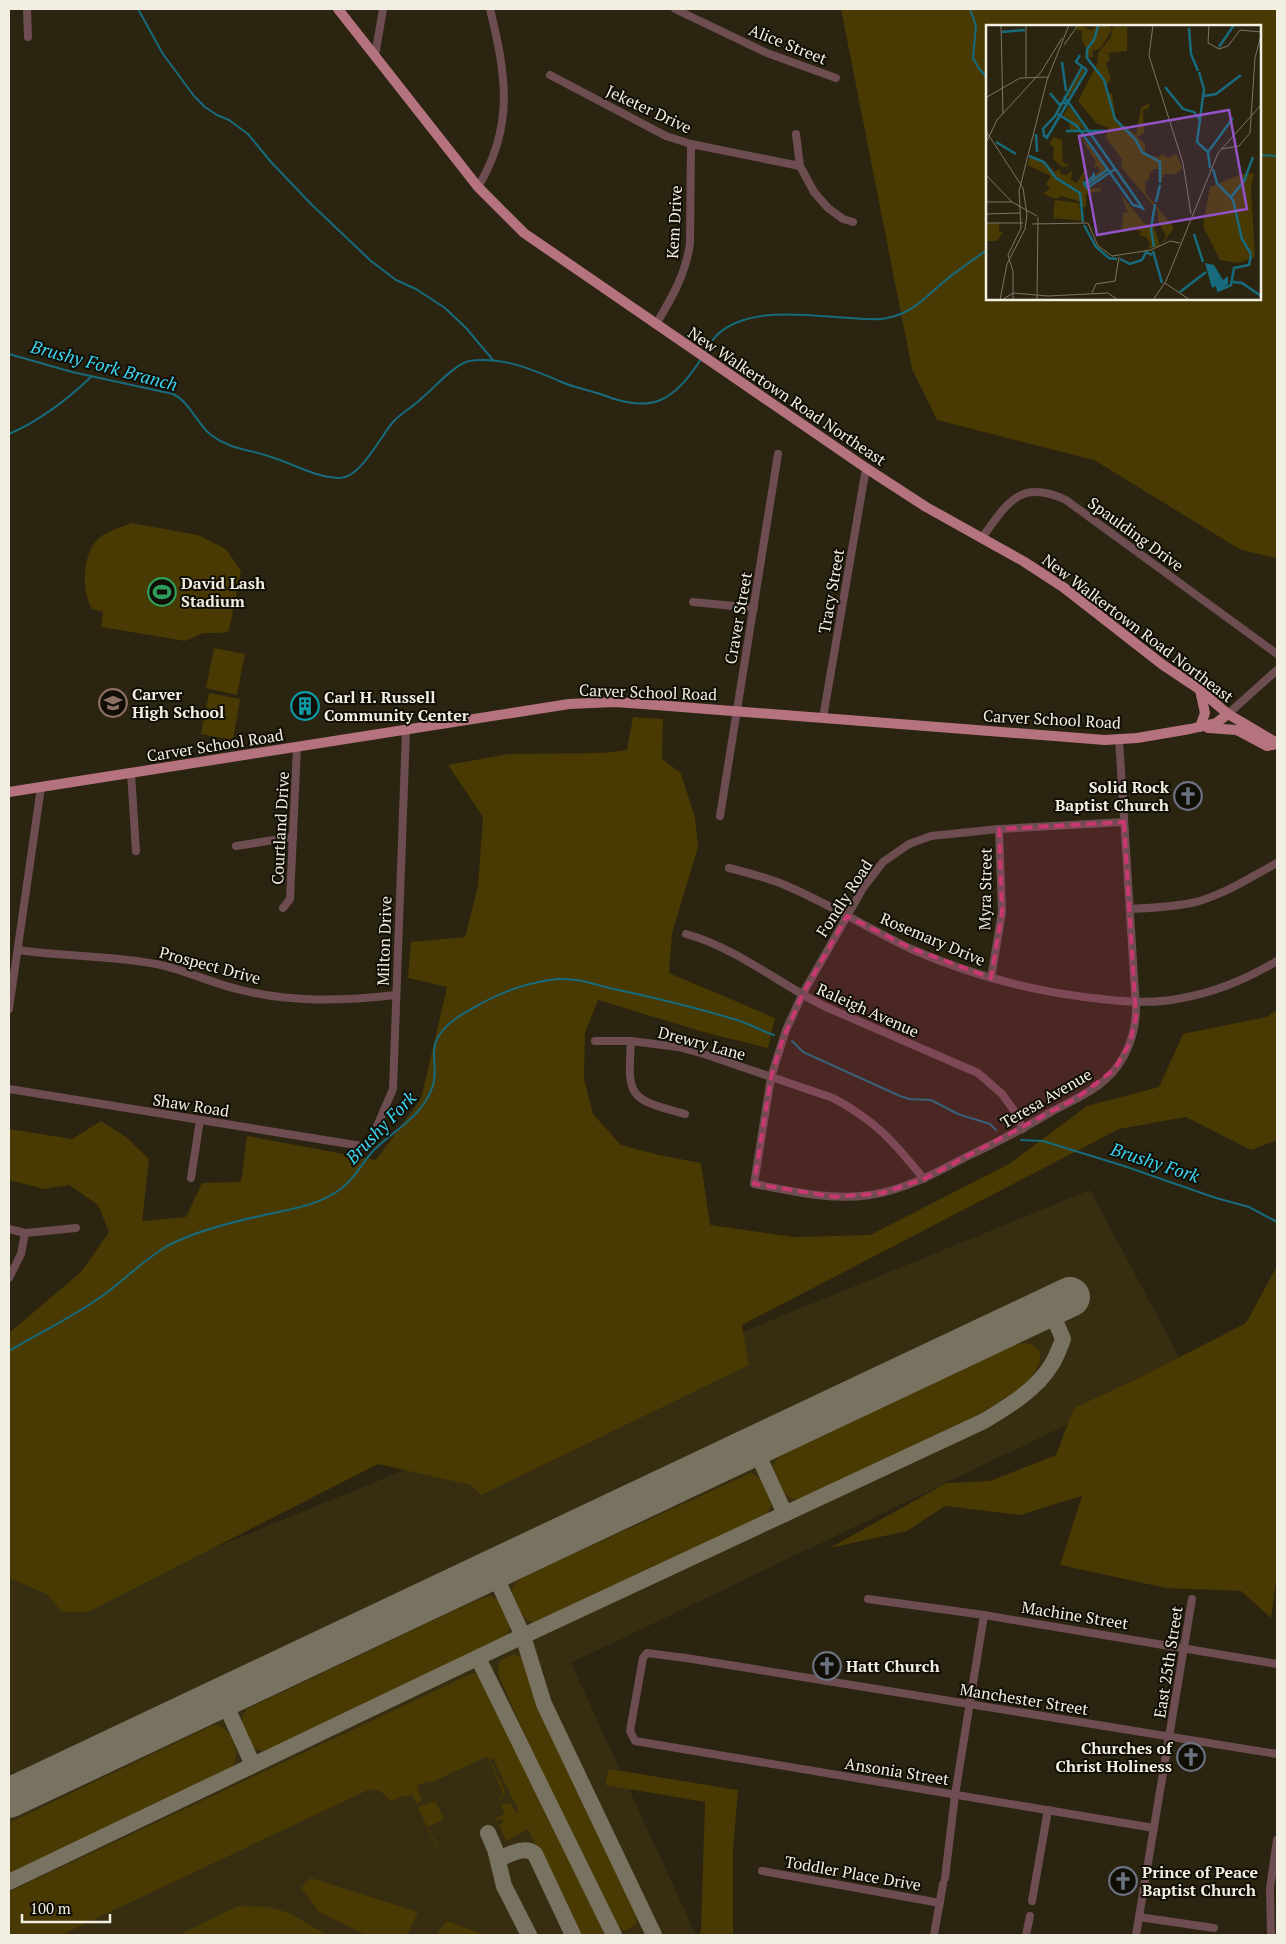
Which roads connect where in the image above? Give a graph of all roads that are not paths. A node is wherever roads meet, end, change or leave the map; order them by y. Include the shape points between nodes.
1 (28, 9) edge
2 (338, 9) edge
3 (382, 9) edge
4 (490, 9) edge
5 (675, 9) edge
6 (28, 36) dead end
7 (375, 56) junction
8 (550, 76) dead end
9 (836, 78) dead end
10 (796, 134) dead end
11 (691, 144) junction
12 (800, 166) junction
13 (478, 187) junction
14 (853, 222) dead end
15 (656, 324) junction
16 (778, 454) dead end
17 (866, 468) junction
18 (981, 539) junction
19 (693, 602) dead end
20 (754, 608) junction
21 (1277, 654) edge
22 (1277, 670) edge
23 (1200, 690) junction
24 (736, 711) junction
25 (1228, 714) junction
26 (823, 718) junction
27 (1200, 727) junction
28 (406, 730) junction
29 (1119, 740) junction
30 (1277, 743) edge
31 (297, 747) junction
32 (131, 773) junction
33 (41, 787) junction
34 (9, 792) edge
35 (720, 816) dead end
36 (1124, 822) junction
37 (999, 829) junction
38 (293, 837) junction
39 (236, 846) dead end
40 (136, 851) dead end
41 (1277, 863) edge
42 (729, 868) dead end
43 (283, 908) dead end
44 (1130, 909) junction
45 (846, 916) junction
46 (686, 934) dead end
47 (18, 950) junction
48 (1277, 962) edge
49 (991, 978) junction
50 (10, 988) edge
51 (396, 995) junction
52 (802, 995) junction
53 (1136, 1002) junction
54 (9, 1009) edge
55 (596, 1041) dead end
56 (631, 1041) junction
57 (771, 1076) junction
58 (9, 1089) edge
59 (685, 1114) dead end
60 (200, 1120) junction
61 (1023, 1129) junction
62 (368, 1148) joint
63 (191, 1178) dead end
64 (924, 1179) junction
65 (754, 1184) joint
66 (76, 1228) dead end
67 (9, 1229) edge
68 (25, 1233) junction
69 (9, 1278) edge
70 (868, 1599) dead end
71 (1192, 1599) dead end
72 (984, 1614) junction
73 (1184, 1647) junction
74 (1277, 1664) edge
75 (970, 1704) junction
76 (1170, 1737) junction
77 (635, 1741) joint
78 (1277, 1754) edge
79 (955, 1795) junction
80 (1048, 1810) junction
81 (1154, 1828) junction
82 (1277, 1845) edge
83 (762, 1870) dead end
84 (1032, 1902) dead end
85 (940, 1903) junction
86 (1030, 1916) dead end
87 (1139, 1917) junction
88 (1214, 1928) dead end
89 (934, 1935) edge
90 (1026, 1935) edge
91 (1136, 1935) edge
92 (1271, 1935) edge

1 - 6 street
2 - 7 main road, New Walkertown Road Northeast
3 - 7 street
4 - 13 street via 505,81 504,110 494,154
5 - 9 street, Alice Street via 767,53
7 - 13 main road, New Walkertown Road Northeast
8 - 11 street, Jeketer Drive via 653,130
10 - 12 street
11 - 12 street, Jeketer Drive
11 - 15 street, Kem Drive via 688,257 685,270
12 - 14 street via 820,200 836,214
13 - 15 main road, New Walkertown Road Northeast via 524,233
15 - 17 main road, New Walkertown Road Northeast
16 - 20 street, Craver Street
17 - 18 main road, New Walkertown Road Northeast
17 - 26 street, Tracy Street
18 - 21 street, Spaulding Drive via 1006,505 1033,491 1050,492 1066,500
18 - 23 main road, New Walkertown Road Northeast via 1063,587
19 - 20 street
20 - 24 street, Craver Street
22 - 25 street
23 - 25 main road, New Walkertown Road Northeast
23 - 27 main road via 1205,713
24 - 26 main road, Carver School Road
24 - 28 main road, Carver School Road via 624,703 569,704
24 - 35 street, Craver Street
25 - 27 main road, Carver School Road via 1216,723
25 - 30 main road, New Walkertown Road Northeast
26 - 29 main road, Carver School Road
27 - 29 main road, Carver School Road
27 - 30 main road via 1237,730 1267,746
28 - 31 main road, Carver School Road
28 - 51 street, Milton Drive
29 - 36 street, Teresa Avenue
31 - 32 main road, Carver School Road
31 - 38 street, Courtland Drive
32 - 33 main road, Carver School Road
32 - 40 street
33 - 34 main road, Carver School Road
33 - 47 street
36 - 37 street, Fondly Road
36 - 44 street, Teresa Avenue
37 - 45 street, Fondly Road via 932,836 904,846 890,855 874,873
37 - 49 street, Myra Street via 1002,912
38 - 39 street
38 - 43 street, Courtland Drive via 290,898
41 - 44 street via 1202,900
42 - 45 street, Rosemary Drive via 786,886
44 - 53 street, Teresa Avenue
45 - 49 street, Rosemary Drive via 911,948
45 - 52 street, Fondly Road
46 - 52 street, Raleigh Avenue via 714,943
47 - 50 street
47 - 51 street, Prospect Drive via 161,965 235,989 293,998 336,1001
48 - 53 street, Rosemary Drive via 1221,988 1181,998
49 - 53 street, Rosemary Drive via 1040,991
50 - 54 street
51 - 62 street, Milton Drive via 392,1089
52 - 57 street, Fondly Road
52 - 61 street, Raleigh Avenue via 978,1073 1002,1094
53 - 61 street, Teresa Avenue via 1133,1034 1115,1069 1098,1085
55 - 56 street, Drewry Lane
56 - 57 street, Drewry Lane via 678,1047
56 - 59 street via 629,1081 637,1095 645,1102
57 - 64 street, Drewry Lane via 833,1098 865,1117 888,1136
57 - 65 street, Fondly Road
58 - 60 street, Shaw Road
60 - 62 street, Shaw Road
60 - 63 street
61 - 64 street, Teresa Avenue
64 - 65 street, Teresa Avenue via 883,1193 849,1197 822,1196
66 - 68 street
67 - 68 street
68 - 69 street via 21,1254
70 - 72 street, Machine Street
71 - 73 street, East 25th Street
72 - 73 street, Machine Street
72 - 75 street
73 - 74 street, Machine Street
73 - 76 street, East 25th Street
75 - 76 street, Manchester Street
75 - 77 street, Manchester Street via 648,1653 643,1658 630,1731
75 - 79 street
76 - 78 street, Manchester Street
76 - 81 street, East 25th Street
77 - 79 street, Ansonia Street
79 - 80 street, Ansonia Street
79 - 85 street
80 - 81 street, Ansonia Street
80 - 84 street
81 - 87 street, East 25th Street
82 - 92 street via 1270,1888
83 - 85 street, Toddler Place Drive
85 - 89 street
86 - 90 street
87 - 88 street
87 - 91 street, East 25th Street

